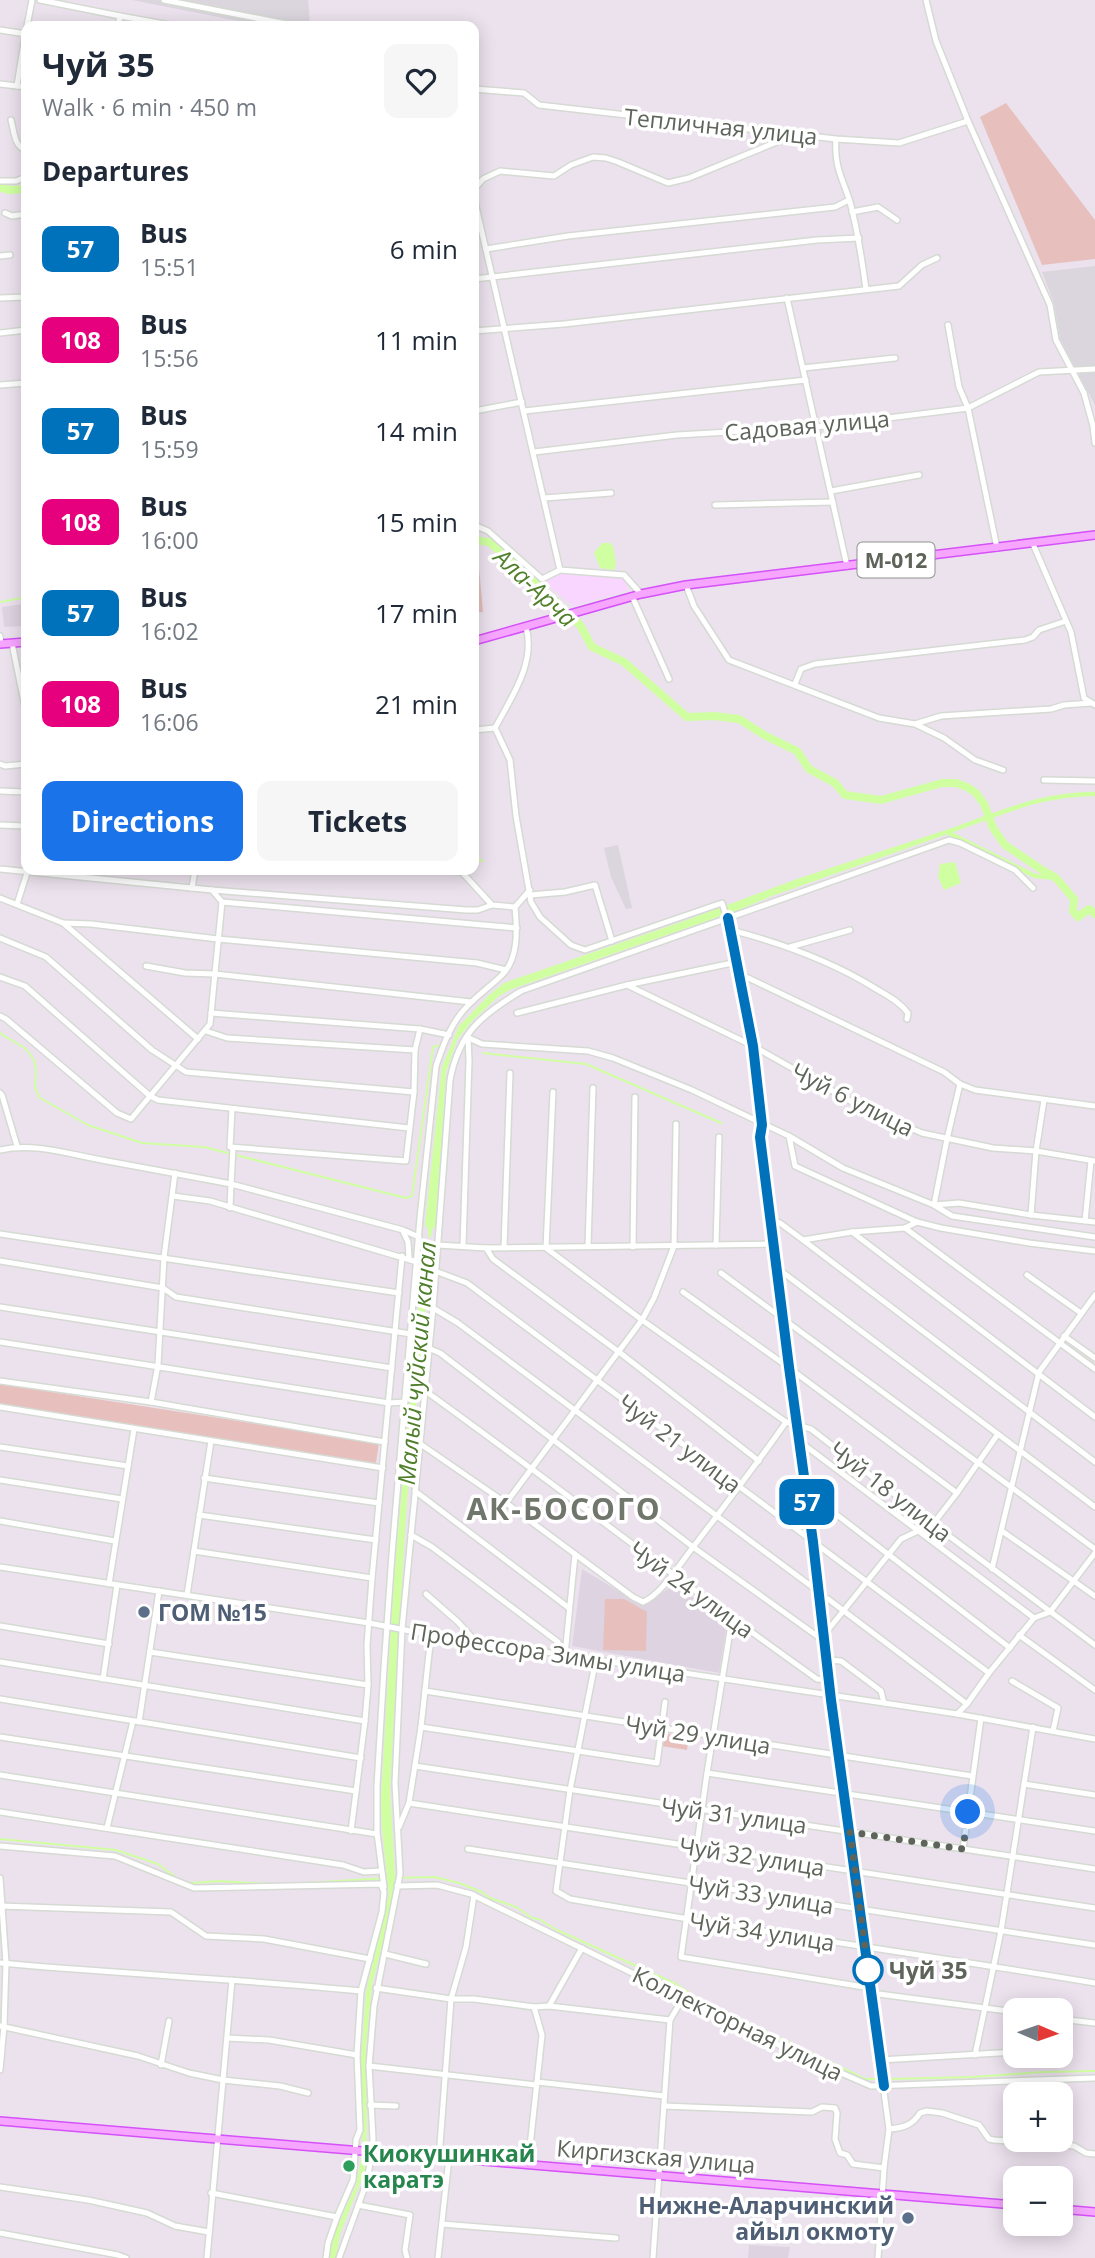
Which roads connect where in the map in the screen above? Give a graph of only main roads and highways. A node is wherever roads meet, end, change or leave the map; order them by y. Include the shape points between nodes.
1 (1095, 536) edge
2 (479, 640) edge
3 (21, 642) edge
4 (0, 644) edge
5 (0, 2121) edge
6 (1003, 2204) edge
7 (1073, 2210) edge
8 (1095, 2212) edge

1 - 2 main road, М-012 via 686,585
3 - 4 main road
5 - 6 main road, Киргизская улица
7 - 8 main road

